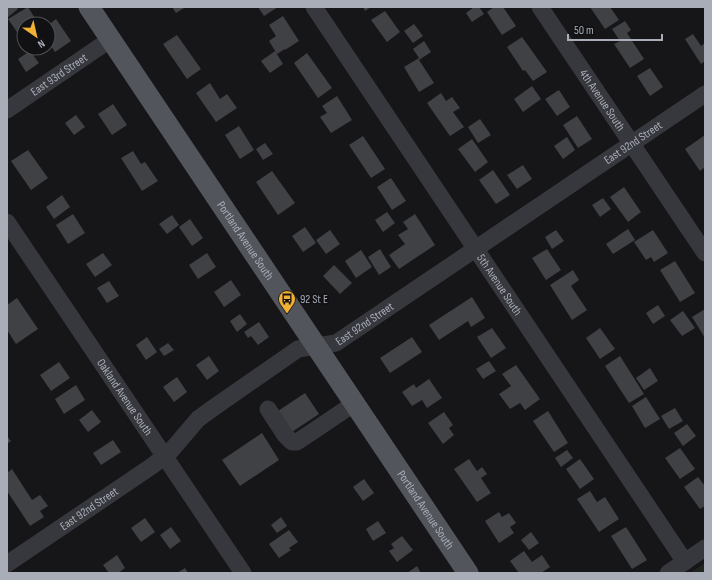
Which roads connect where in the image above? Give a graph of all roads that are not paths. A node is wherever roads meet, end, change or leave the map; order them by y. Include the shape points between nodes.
1 (89, 7) edge
2 (314, 7) edge
3 (540, 7) edge
4 (111, 39) junction
5 (705, 94) edge
6 (7, 110) edge
7 (631, 143) junction
8 (7, 222) edge
9 (476, 248) junction
10 (705, 253) edge
11 (317, 347) junction
12 (354, 403) junction
13 (268, 409) dead end
14 (164, 456) junction
15 (705, 548) edge
16 (685, 562) junction
17 (10, 564) edge
18 (243, 573) edge
19 (468, 573) edge
20 (668, 573) edge

1 - 4 main road, Portland Avenue South
2 - 9 street, 5th Avenue South
3 - 7 street, 4th Avenue South
4 - 6 street, East 93rd Street
4 - 11 main road, Portland Avenue South
5 - 7 street, East 92nd Street
7 - 9 street, East 92nd Street
7 - 10 street, 4th Avenue South
8 - 14 street, Oakland Avenue South
9 - 11 street, East 92nd Street via 336,343
9 - 16 street, 5th Avenue South
11 - 12 main road, Portland Avenue South
11 - 14 street, East 92nd Street via 298,349 216,406 198,420
12 - 13 street via 297,442 292,442 285,435
12 - 19 main road, Portland Avenue South
14 - 17 street, East 92nd Street
14 - 18 street, Oakland Avenue South
15 - 16 street
16 - 20 street

